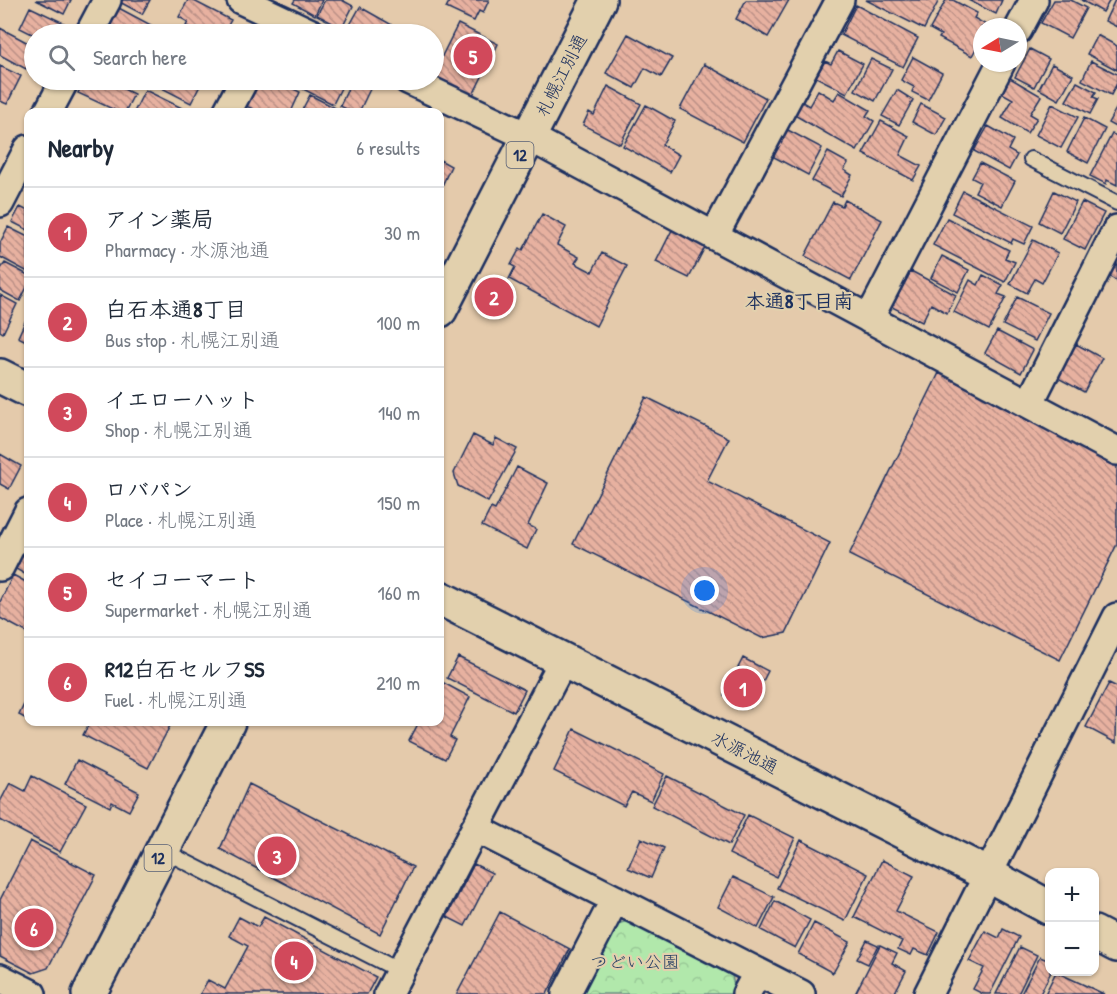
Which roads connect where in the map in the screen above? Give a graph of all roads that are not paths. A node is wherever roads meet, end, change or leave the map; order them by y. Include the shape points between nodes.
1 (107, 0) edge
2 (241, 0) edge
3 (598, 0) edge
4 (840, 0) edge
5 (1034, 0) edge
6 (274, 17) edge
7 (1024, 18) edge
8 (94, 24) edge
9 (290, 24) edge
10 (996, 72) edge
11 (60, 90) edge
12 (239, 90) edge
13 (429, 90) edge
14 (50, 108) edge
15 (229, 108) edge
16 (529, 137) junction
17 (24, 157) edge
18 (1031, 159) dead end
19 (1117, 202) edge
20 (0, 203) edge
21 (1117, 229) edge
22 (714, 236) junction
23 (444, 302) edge
24 (869, 319) junction
25 (0, 376) edge
26 (24, 388) edge
27 (1029, 404) junction
28 (1117, 451) edge
29 (24, 520) edge
30 (0, 567) edge
31 (444, 600) edge
32 (1117, 617) edge
33 (1109, 655) edge
34 (562, 661) junction
35 (226, 726) edge
36 (475, 828) junction
37 (162, 850) junction
38 (987, 874) junction
39 (615, 899) junction
40 (1045, 905) edge
41 (1099, 935) edge
42 (1117, 945) edge
43 (0, 978) edge
44 (394, 982) edge
45 (752, 983) edge
46 (32, 994) edge
47 (89, 994) edge
48 (566, 994) edge
49 (801, 994) edge
50 (928, 994) edge

1 - 8 street
2 - 6 street
3 - 16 main road, 札幌江別通 / 12
4 - 22 street
5 - 7 street
6 - 9 street
10 - 24 street
11 - 14 street
12 - 15 street
13 - 16 street
16 - 22 street
16 - 23 main road, 札幌江別通 / 12
17 - 20 street
18 - 19 lane
21 - 27 street
22 - 24 street
24 - 27 street
25 - 26 main road
27 - 28 street
29 - 30 street
31 - 34 main road, 水源池通
32 - 33 street
33 - 38 street
34 - 36 street
34 - 38 main road, 水源池通
35 - 37 main road, 12
36 - 39 street
36 - 44 street
37 - 44 lane
37 - 47 main road, 12
38 - 40 main road, 水源池通
38 - 50 street
39 - 45 street
39 - 48 street
41 - 42 main road
43 - 46 street
45 - 49 street

